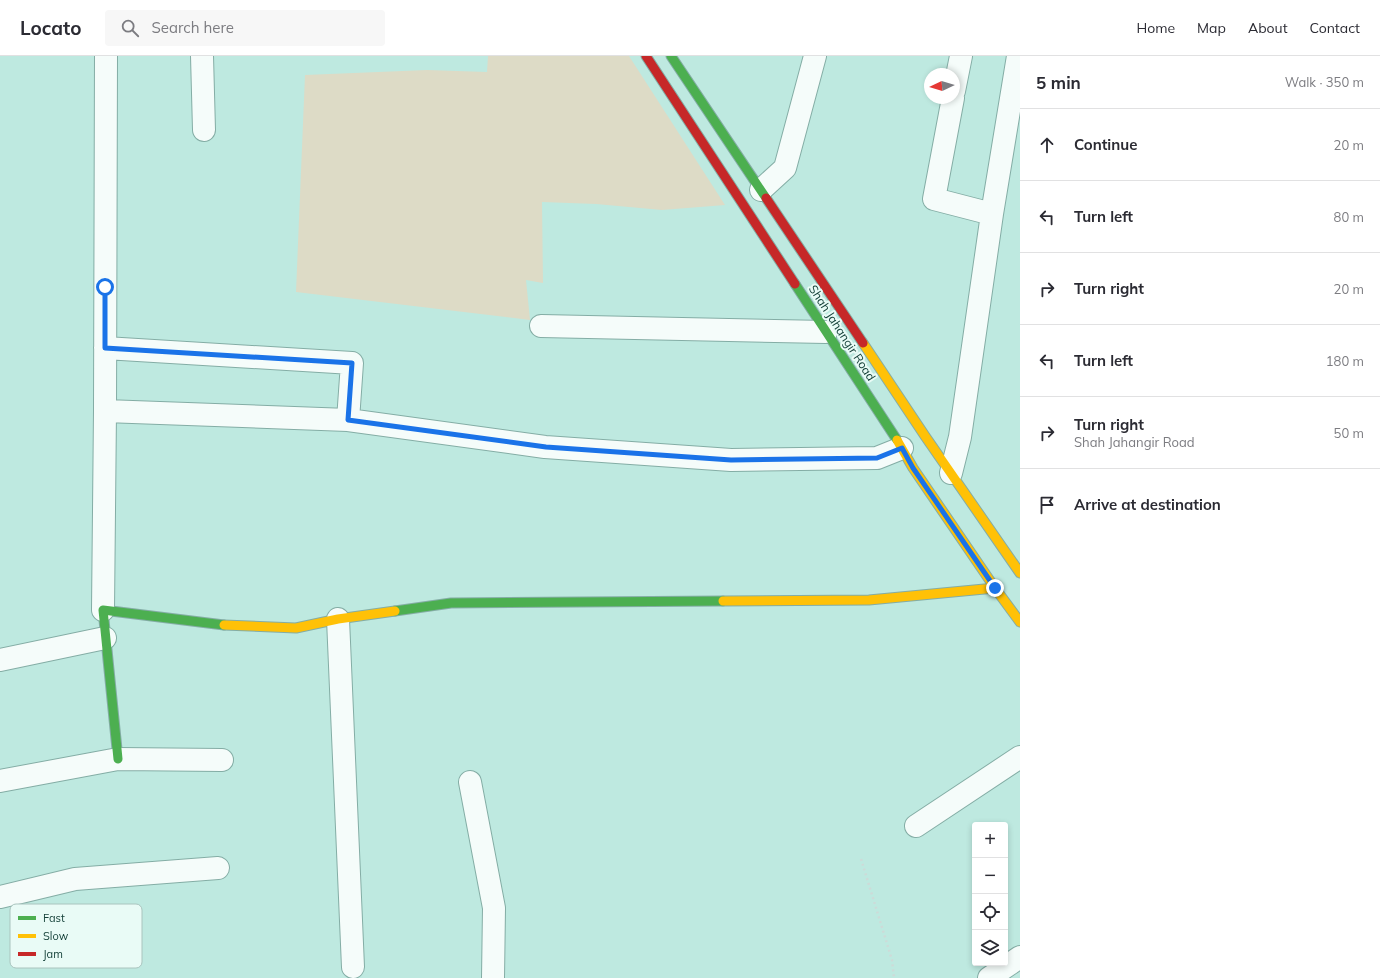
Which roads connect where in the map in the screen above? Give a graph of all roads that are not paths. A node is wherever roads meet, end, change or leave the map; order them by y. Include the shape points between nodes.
1 (106, 56) edge
2 (202, 56) edge
3 (646, 56) edge
4 (671, 56) edge
5 (815, 56) edge
6 (960, 56) edge
7 (1018, 56) edge
8 (958, 68) edge
9 (952, 104) edge
10 (204, 130) dead end
11 (761, 190) junction
12 (992, 214) junction
13 (541, 326) dead end
14 (826, 332) junction
15 (105, 348) junction
16 (105, 411) junction
17 (348, 420) junction
18 (902, 448) junction
19 (951, 473) junction
20 (1020, 573) edge
21 (995, 588) junction
22 (103, 610) junction
23 (338, 620) junction
24 (1020, 622) edge
25 (105, 638) junction
26 (0, 660) edge
27 (1020, 757) edge
28 (118, 759) junction
29 (222, 760) dead end
30 (0, 781) edge
31 (470, 782) dead end
32 (916, 826) dead end
33 (218, 868) dead end
34 (0, 897) edge
35 (1020, 957) edge
36 (353, 967) dead end
37 (493, 978) edge
38 (989, 978) edge

1 - 15 street
2 - 10 street
3 - 14 street, Shah Jahangir Road
4 - 11 street, Shah Jahangir Road
5 - 11 street via 785,168
6 - 8 street
7 - 12 street
9 - 12 street via 934,199
11 - 19 street, Shah Jahangir Road
12 - 19 street via 960,436
13 - 14 street
14 - 18 street, Shah Jahangir Road
15 - 16 street
15 - 17 street via 352,363
16 - 17 street
16 - 22 street
17 - 18 street via 546,447 731,460 877,458
18 - 21 street, Shah Jahangir Road
19 - 20 street, Shah Jahangir Road
21 - 23 street via 869,600 451,603
21 - 24 street, Shah Jahangir Road
22 - 23 street via 222,625 296,628
22 - 25 street
23 - 36 street
25 - 26 street
25 - 28 street
27 - 32 street
28 - 29 street
28 - 30 street
31 - 37 street via 494,908
33 - 34 street via 75,879
35 - 38 street

